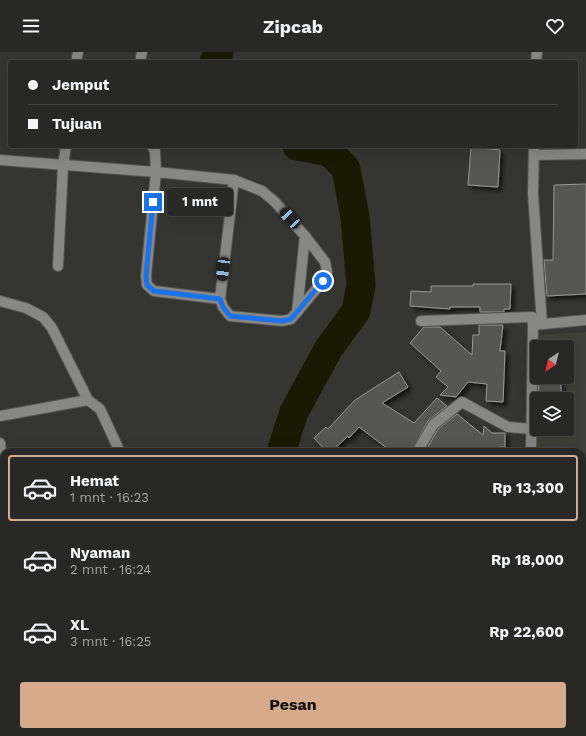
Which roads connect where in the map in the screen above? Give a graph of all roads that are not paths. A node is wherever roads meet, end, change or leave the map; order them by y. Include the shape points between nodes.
1 (66, 148) edge
2 (153, 148) edge
3 (534, 151) edge
4 (586, 154) edge
5 (0, 160) edge
6 (63, 166) junction
7 (156, 172) junction
8 (234, 180) junction
9 (305, 236) junction
10 (58, 266) dead end
11 (220, 299) junction
12 (0, 301) edge
13 (297, 312) junction
14 (586, 320) edge
15 (421, 321) dead end
16 (538, 324) junction
17 (534, 392) edge
18 (88, 400) junction
19 (0, 416) edge
20 (530, 430) edge
21 (532, 436) edge
22 (118, 448) edge
23 (419, 448) edge
24 (531, 448) edge

1 - 6 street
2 - 7 street
3 - 4 street
3 - 16 street
5 - 6 street
6 - 7 street
6 - 10 street
7 - 8 street
7 - 11 street via 147,285 154,291
8 - 9 street via 262,191
8 - 11 street
9 - 13 street
9 - 13 street via 324,262 327,272 323,281
11 - 13 street via 230,316 282,321 291,319
12 - 18 street via 26,308 43,317 52,328
14 - 16 street
15 - 16 street via 532,317
16 - 17 street
18 - 19 street
18 - 22 street via 100,409
20 - 23 street via 508,427 462,402 433,425
21 - 24 street

